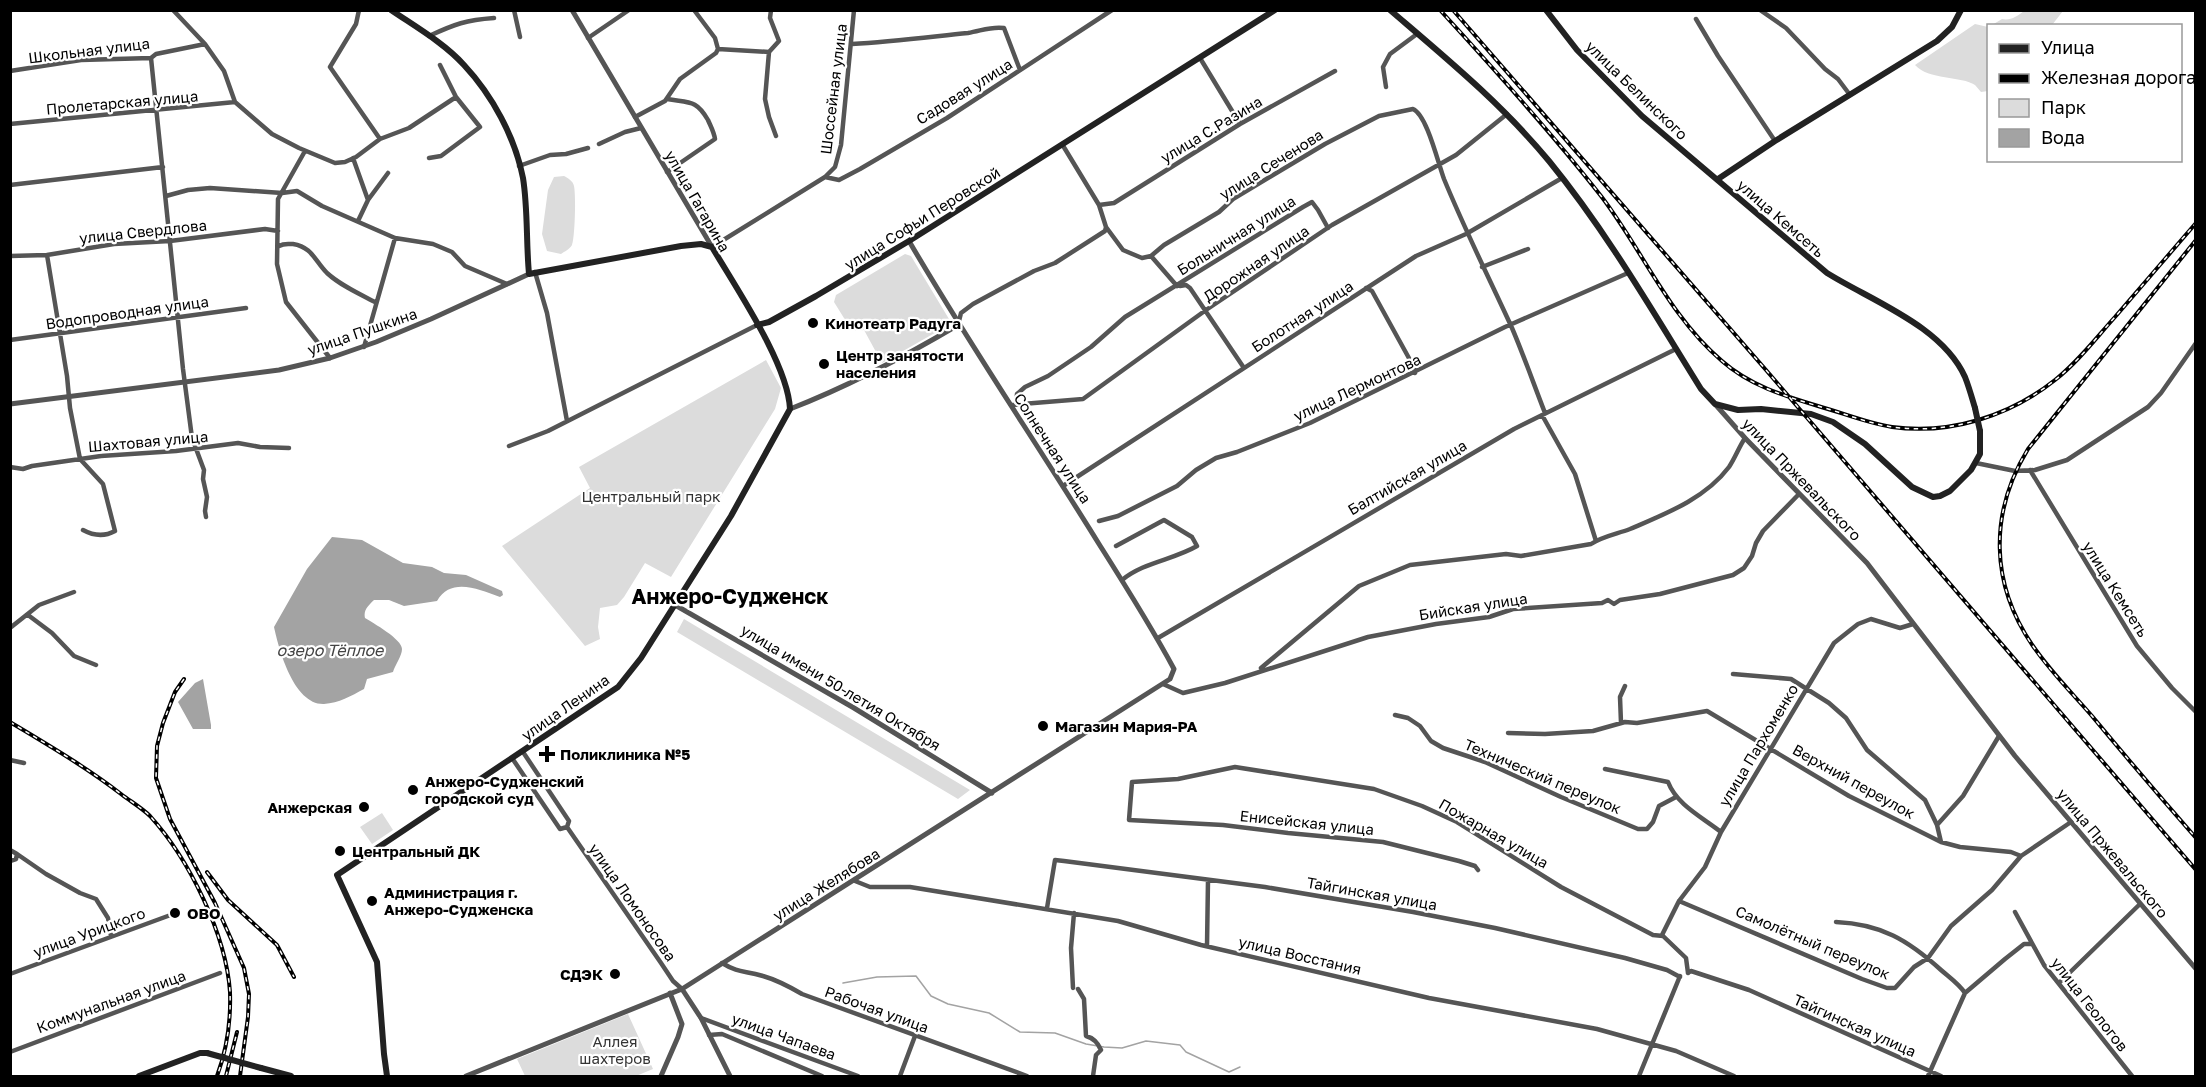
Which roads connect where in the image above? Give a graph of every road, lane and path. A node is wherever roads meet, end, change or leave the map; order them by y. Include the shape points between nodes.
1 (173, 10) edge
2 (359, 10) edge
3 (391, 10) edge
4 (572, 10) edge
5 (629, 10) edge
6 (694, 10) edge
7 (771, 10) edge
8 (854, 10) edge
9 (1112, 10) edge
10 (1275, 10) edge
11 (1390, 10) edge
12 (1546, 10) edge
13 (1760, 10) edge
14 (1961, 10) edge
15 (514, 11) edge
16 (494, 18) dead end
17 (1696, 19) dead end
18 (1417, 33) junction
19 (429, 36) junction
20 (520, 37) dead end
21 (588, 38) junction
22 (205, 44) junction
23 (852, 44) junction
24 (718, 49) junction
25 (769, 52) junction
26 (151, 58) junction
27 (1200, 58) junction
28 (440, 65) dead end
29 (1020, 70) junction
30 (10, 71) edge
31 (1335, 71) dead end
32 (1386, 87) dead end
33 (1850, 95) junction
34 (456, 97) junction
35 (667, 99) junction
36 (235, 102) junction
37 (157, 111) junction
38 (1507, 114) junction
39 (635, 117) junction
40 (10, 124) edge
41 (1240, 124) junction
42 (642, 128) junction
43 (776, 136) dead end
44 (380, 139) junction
45 (1775, 141) junction
46 (599, 144) dead end
47 (1062, 144) junction
48 (588, 148) dead end
49 (305, 151) junction
50 (354, 158) junction
51 (429, 158) dead end
52 (519, 166) junction
53 (1439, 166) junction
54 (163, 167) junction
55 (667, 172) junction
56 (388, 173) dead end
57 (825, 177) junction
58 (1562, 178) junction
59 (1718, 178) junction
60 (10, 185) edge
61 (282, 193) junction
62 (166, 196) junction
63 (368, 200) junction
64 (1099, 205) junction
65 (358, 221) junction
66 (1106, 227) junction
67 (1328, 228) junction
68 (278, 231) junction
69 (1467, 234) junction
70 (395, 238) junction
71 (170, 241) junction
72 (909, 241) junction
73 (279, 246) junction
74 (711, 247) junction
75 (1528, 249) dead end
76 (47, 255) junction
77 (10, 256) edge
78 (1151, 256) junction
79 (1482, 267) junction
80 (532, 273) junction
81 (1628, 273) junction
82 (507, 284) junction
83 (1177, 286) junction
84 (1366, 288) junction
85 (375, 302) junction
86 (246, 308) dead end
87 (1206, 310) junction
88 (178, 318) junction
89 (958, 325) junction
90 (757, 326) junction
91 (1511, 326) junction
92 (59, 333) junction
93 (10, 340) edge
94 (2196, 343) edge
95 (364, 347) junction
96 (1676, 349) junction
97 (330, 358) junction
98 (1244, 368) junction
99 (1416, 373) junction
100 (186, 382) junction
101 (69, 396) junction
102 (10, 404) edge
103 (1014, 404) junction
104 (1715, 404) junction
105 (790, 409) junction
106 (1544, 414) junction
107 (567, 421) junction
108 (1745, 438) junction
109 (509, 446) dead end
110 (197, 448) junction
111 (290, 448) dead end
112 (80, 459) junction
113 (1976, 463) junction
114 (10, 467) edge
115 (2032, 470) junction
116 (1063, 486) junction
117 (1799, 494) junction
118 (206, 517) dead end
119 (1099, 521) dead end
120 (83, 530) dead end
121 (1596, 541) junction
122 (1116, 546) dead end
123 (1122, 580) junction
124 (74, 592) dead end
125 (675, 605) junction
126 (28, 615) junction
127 (1913, 624) junction
128 (10, 628) edge
129 (1158, 638) junction
130 (96, 665) dead end
131 (1174, 669) joint
132 (1254, 673) junction
133 (1733, 674) dead end
134 (1163, 684) junction
135 (1625, 686) dead end
136 (1805, 689) junction
137 (2196, 712) edge
138 (1395, 716) dead end
139 (1621, 723) junction
140 (1508, 733) dead end
141 (1999, 736) junction
142 (1770, 749) junction
143 (523, 752) junction
144 (513, 758) junction
145 (10, 760) edge
146 (24, 763) dead end
147 (1605, 769) dead end
148 (1150, 780) joint
149 (992, 793) junction
150 (1676, 797) junction
151 (2071, 822) junction
152 (1937, 825) junction
153 (567, 827) junction
154 (1721, 832) junction
155 (1941, 842) junction
156 (10, 850) edge
157 (17, 854) junction
158 (2021, 856) junction
159 (10, 861) edge
160 (1478, 870) dead end
161 (1208, 880) junction
162 (855, 881) junction
163 (1679, 901) junction
164 (2140, 904) junction
165 (1047, 908) junction
166 (2015, 912) dead end
167 (177, 913) dead end
168 (1074, 913) junction
169 (1836, 922) dead end
170 (111, 936) junction
171 (1663, 936) junction
172 (2031, 944) junction
173 (1207, 946) junction
174 (1928, 958) junction
175 (722, 963) junction
176 (2196, 969) edge
177 (1689, 972) junction
178 (220, 973) dead end
179 (10, 974) edge
180 (1680, 976) junction
181 (2059, 983) junction
182 (682, 989) junction
183 (670, 993) junction
184 (1965, 993) junction
185 (701, 1018) junction
186 (710, 1035) junction
187 (915, 1036) junction
188 (1652, 1044) junction
189 (10, 1052) edge
190 (1929, 1074) edge
191 (660, 1076) edge
192 (139, 1077) edge
193 (291, 1077) edge
194 (387, 1077) edge
195 (466, 1077) edge
196 (730, 1077) edge
197 (822, 1077) edge
198 (858, 1077) edge
199 (900, 1077) edge
200 (1027, 1077) edge
201 (1093, 1077) edge
202 (1639, 1077) edge
203 (1734, 1077) edge
204 (1941, 1077) edge
205 (2132, 1077) edge

1 - 22 street
2 - 44 street via 356,24 330,67
3 - 19 main road
4 - 21 street, улица Гагарина
5 - 21 street
6 - 24 street via 715,38
7 - 25 street via 779,41
8 - 23 street, Шоссейная улица
9 - 29 street, Садовая улица
10 - 27 main road, улица Софьи Перовской
11 - 18 main road, улица Пржевальского
12 - 59 main road, улица Белинского via 1577,50 1642,116
13 - 33 street via 1786,28
14 - 33 main road, улица Кемсеть via 1952,27 1937,41
15 - 20 street
16 - 19 street via 453,24
17 - 45 street
18 - 32 street via 1390,54 1383,67
18 - 38 main road, улица Пржевальского
19 - 52 main road via 464,64 491,99
21 - 39 street, улица Гагарина
22 - 26 street, Школьная улица
22 - 36 street via 224,71
23 - 29 street via 1004,28
23 - 57 street, Шоссейная улица via 841,145 835,167
24 - 25 street
24 - 35 street via 680,79
25 - 43 street via 765,99
26 - 30 street, Школьная улица via 81,60
26 - 37 street
27 - 41 street
27 - 47 main road, улица Софьи Перовской
28 - 34 street
29 - 57 street, Садовая улица via 860,169 839,180
31 - 41 street, улица С.Разина
33 - 45 main road, улица Кемсеть
34 - 44 street via 409,128
34 - 51 street via 480,127 441,156
35 - 39 street
35 - 55 street via 700,108 715,135 713,141
36 - 37 street, Пролетарская улица
36 - 49 street via 272,134
37 - 40 street, Пролетарская улица
37 - 54 street
38 - 53 street, Дорожная улица
38 - 58 main road, улица Пржевальского
39 - 42 street, улица Гагарина
41 - 64 street, улица С.Разина via 1114,203
42 - 46 street
42 - 55 street, улица Гагарина
44 - 50 street
45 - 59 main road, улица Кемсеть
47 - 64 street
47 - 72 main road, улица Софьи Перовской
48 - 52 street
49 - 50 street via 335,163
49 - 61 street
50 - 63 street
52 - 80 main road
53 - 67 street, Дорожная улица
53 - 69 street
53 - 78 street, улица Сеченова via 1418,111 1378,116 1233,199 1220,212
54 - 60 street
54 - 62 street
55 - 74 street, улица Гагарина
56 - 63 street
57 - 74 street, Шоссейная улица
58 - 69 street, Болотная улица
58 - 81 main road, улица Пржевальского
59 - 113 main road, улица Кемсеть, bridge via 1827,273 1907,318 1950,353 1965,376 1975,408 1981,446
61 - 62 street via 210,188
61 - 65 street via 297,191
61 - 68 street via 278,199
62 - 71 street
63 - 65 street
64 - 66 street
65 - 70 street
66 - 78 street via 1123,250 1142,258
66 - 89 street via 1055,263 973,304 961,314
67 - 83 street, Больничная улица via 1311,202
67 - 87 street, Дорожная улица
68 - 71 street, улица Свердлова via 266,229
68 - 73 street
69 - 79 street
69 - 84 street, Болотная улица via 1416,256
70 - 82 street via 433,244 452,252 465,266
70 - 85 street
71 - 76 street, улица Свердлова via 114,244
71 - 88 street
72 - 89 street, Солнечная улица
72 - 90 main road, улица Софьи Перовской
73 - 85 street via 302,245 327,273
73 - 97 street via 277,264 286,302
74 - 80 main road, улица Пушкина via 681,246
74 - 90 main road, улица Гагарина
75 - 79 street
76 - 77 street, улица Свердлова
76 - 92 street
78 - 83 street
79 - 91 street
80 - 82 street, улица Пушкина
80 - 107 street via 547,313
81 - 91 street, улица Лермонтова
81 - 96 main road, улица Пржевальского
82 - 95 street, улица Пушкина
83 - 87 street via 1191,288
83 - 103 street via 1125,317 1091,347 1048,376 1025,387
84 - 98 street, Болотная улица
84 - 99 street via 1372,291
85 - 95 street
86 - 88 street, Водопроводная улица
87 - 98 street
87 - 103 street, Дорожная улица via 1083,399
88 - 92 street, Водопроводная улица
88 - 100 street
89 - 103 street, Солнечная улица
89 - 105 street via 872,374
90 - 105 main road, улица Гагарина via 789,393
90 - 107 street, улица Софьи Перовской
91 - 99 street, улица Лермонтова
91 - 106 street
92 - 93 street, Водопроводная улица
92 - 101 street
94 - 115 street via 2148,407 2067,460
95 - 97 street, улица Пушкина
96 - 104 main road, улица Пржевальского
96 - 106 street, Балтийская улица
97 - 100 street, улица Пушкина via 279,370
98 - 116 street, Болотная улица
99 - 119 street, улица Лермонтова via 1310,423 1216,458 1177,486 1118,516
100 - 101 street, улица Пушкина
100 - 110 street via 192,438
101 - 102 street, улица Пушкина
101 - 112 street
103 - 116 street, Солнечная улица
104 - 108 street, улица Пржевальского
104 - 113 main road via 1738,410 1811,414 1833,422 1927,496 1950,491
105 - 125 main road, улица Ленина via 747,489
106 - 121 street via 1575,474
106 - 129 street, Балтийская улица
107 - 109 street, улица Софьи Перовской
108 - 117 street, улица Пржевальского
108 - 121 street, Бийская улица via 1729,466 1710,486 1684,504
110 - 111 street, Шахтовая улица via 238,444
110 - 112 street, Шахтовая улица
110 - 118 street via 204,470
112 - 114 street, Шахтовая улица via 23,469
112 - 120 street via 103,484 115,531 92,535
113 - 115 street via 2015,471
115 - 137 street, улица Кемсеть via 2137,646
116 - 123 street, Солнечная улица
117 - 127 street, улица Пржевальского via 1867,563
117 - 132 street, Бийская улица via 1762,531 1752,556 1733,575 1614,604 1608,600 1513,609 1489,617 1368,637
121 - 132 street, Бийская улица via 1532,555 1506,554 1410,565 1359,586
122 - 123 street via 1164,520 1192,537 1197,546 1145,566
123 - 129 street, Солнечная улица
124 - 126 street via 39,605
125 - 143 main road, улица Ленина via 618,687
125 - 149 street, улица имени 50-летия Октября
126 - 128 street
126 - 130 street via 74,656
127 - 136 street, улица Пархоменко via 1900,628 1871,619 1858,624 1834,643
127 - 141 street, улица Пржевальского
129 - 131 street, Солнечная улица
131 - 134 street, улица Желябова
132 - 134 street, Бийская улица via 1183,693
133 - 136 street via 1791,679
134 - 149 street, улица Желябова
135 - 139 street via 1620,697
136 - 142 street, улица Пархоменко
136 - 152 street via 1846,718 1867,750 1925,800
138 - 150 street, Технический переулок via 1420,726 1431,741 1443,748 1485,762 1638,829 1647,829 1659,806
139 - 140 street, Верхний переулок via 1593,731
139 - 142 street, Верхний переулок via 1707,711
141 - 151 street, улица Пржевальского
141 - 152 street via 1963,796
142 - 154 street, улица Пархоменко
142 - 155 street, Верхний переулок via 1849,796
143 - 144 main road, улица Ленина
143 - 153 street, улица Ломоносова via 569,821
144 - 153 street, улица Ломоносова via 560,829
144 - 194 main road, улица Ленина via 337,875 377,962
145 - 146 street
147 - 150 street via 1668,782
148 - 160 street, Енисейская улица via 1132,782 1129,820 1223,825 1383,842 1459,861
148 - 171 street, Пожарная улица via 1178,779 1235,767 1374,789 1457,822 1561,887 1653,935
149 - 162 street, улица Желябова
150 - 154 street
151 - 158 street, Самолётный переулок
151 - 164 street, улица Пржевальского
152 - 155 street
153 - 182 street, улица Ломоносова
154 - 163 street, улица Пархоменко via 1705,867
155 - 158 street
156 - 157 street
157 - 159 street
157 - 170 street via 46,874 96,899 108,918
158 - 174 street, Самолётный переулок via 1992,890 1951,927
161 - 165 street, Тайгинская улица via 1055,860
161 - 173 street
161 - 180 street, Тайгинская улица via 1495,928 1625,958
162 - 165 street, улица Восстания via 870,887 910,887
162 - 175 street, улица Желябова
163 - 171 street, улица Пархоменко
163 - 174 street, Самолётный переулок via 1887,988 1895,988
164 - 176 street, улица Пржевальского
164 - 181 street
165 - 168 street, улица Восстания
166 - 172 street, улица Геологов
167 - 170 street, улица Урицкого
168 - 173 street, улица Восстания
168 - 201 street via 1071,948 1076,989 1084,999 1086,1036 1092,1037 1101,1050 1096,1055
169 - 174 street, Самолётный переулок via 1881,929
170 - 179 street, улица Урицкого
171 - 177 street, Пожарная улица via 1686,958
172 - 181 street, улица Геологов
172 - 184 street via 2024,944
173 - 188 street, улица Восстания via 1429,998 1597,1029
174 - 184 street, Самолётный переулок
175 - 182 street, улица Желябова
175 - 187 street, Рабочая улица via 735,972 761,975
177 - 180 street
177 - 190 street, Тайгинская улица via 1749,990
178 - 189 street, Коммунальная улица
180 - 188 street
181 - 205 street, улица Геологов
182 - 183 street, улица Желябова
182 - 185 street
183 - 191 street via 682,1024
183 - 195 street, улица Желябова
184 - 190 street
185 - 186 street
185 - 198 street, улица Чапаева
186 - 196 street
186 - 197 street, улица Чапаева via 722,1034
187 - 199 street
187 - 200 street, Рабочая улица
188 - 202 street
188 - 203 street, улица Восстания
190 - 204 street, Тайгинская улица
192 - 193 main road, bridge via 207,1053

